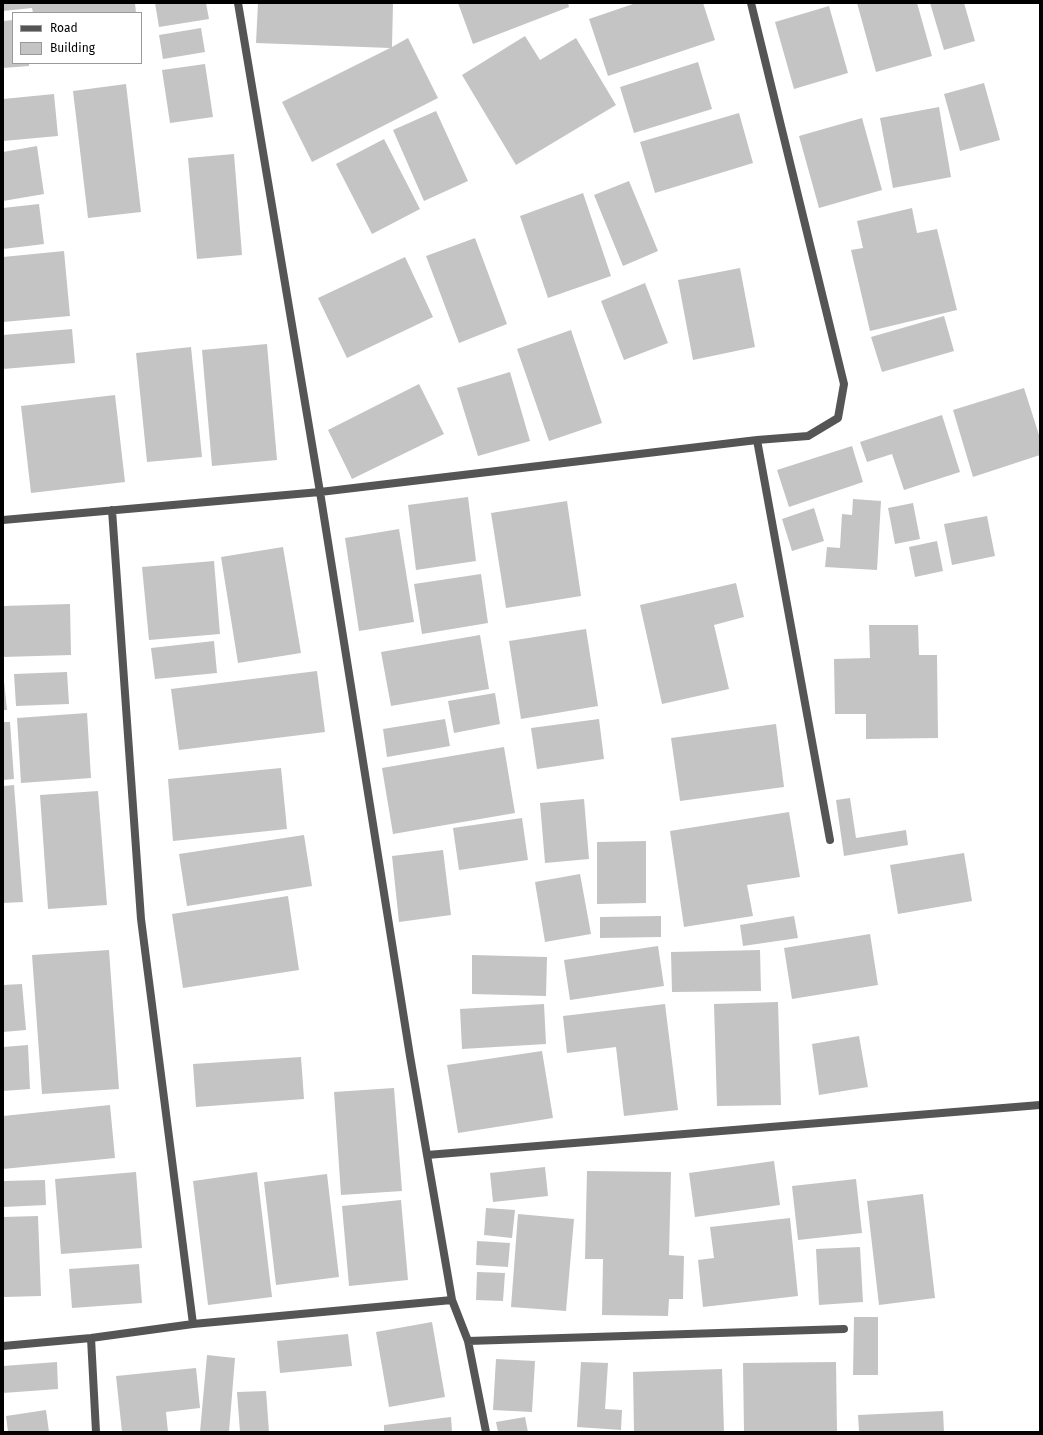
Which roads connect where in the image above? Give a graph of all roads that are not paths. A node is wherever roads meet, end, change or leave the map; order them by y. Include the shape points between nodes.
1 (238, 3) edge
2 (751, 3) edge
3 (757, 440) junction
4 (320, 492) junction
5 (112, 510) junction
6 (3, 520) edge
7 (830, 840) dead end
8 (1040, 1105) edge
9 (427, 1155) junction
10 (452, 1300) junction
11 (193, 1324) junction
12 (844, 1329) dead end
13 (91, 1338) junction
14 (468, 1341) junction
15 (3, 1346) edge
16 (96, 1432) edge
17 (486, 1432) edge

1 - 4 street
2 - 3 street via 844,384 838,418 808,436
3 - 4 street
3 - 7 street
4 - 5 street
4 - 9 street
5 - 6 street
5 - 11 street via 141,919
8 - 9 street
9 - 10 street
10 - 11 street
10 - 14 street
11 - 13 street
12 - 14 street
13 - 15 street
13 - 16 street
14 - 17 street

